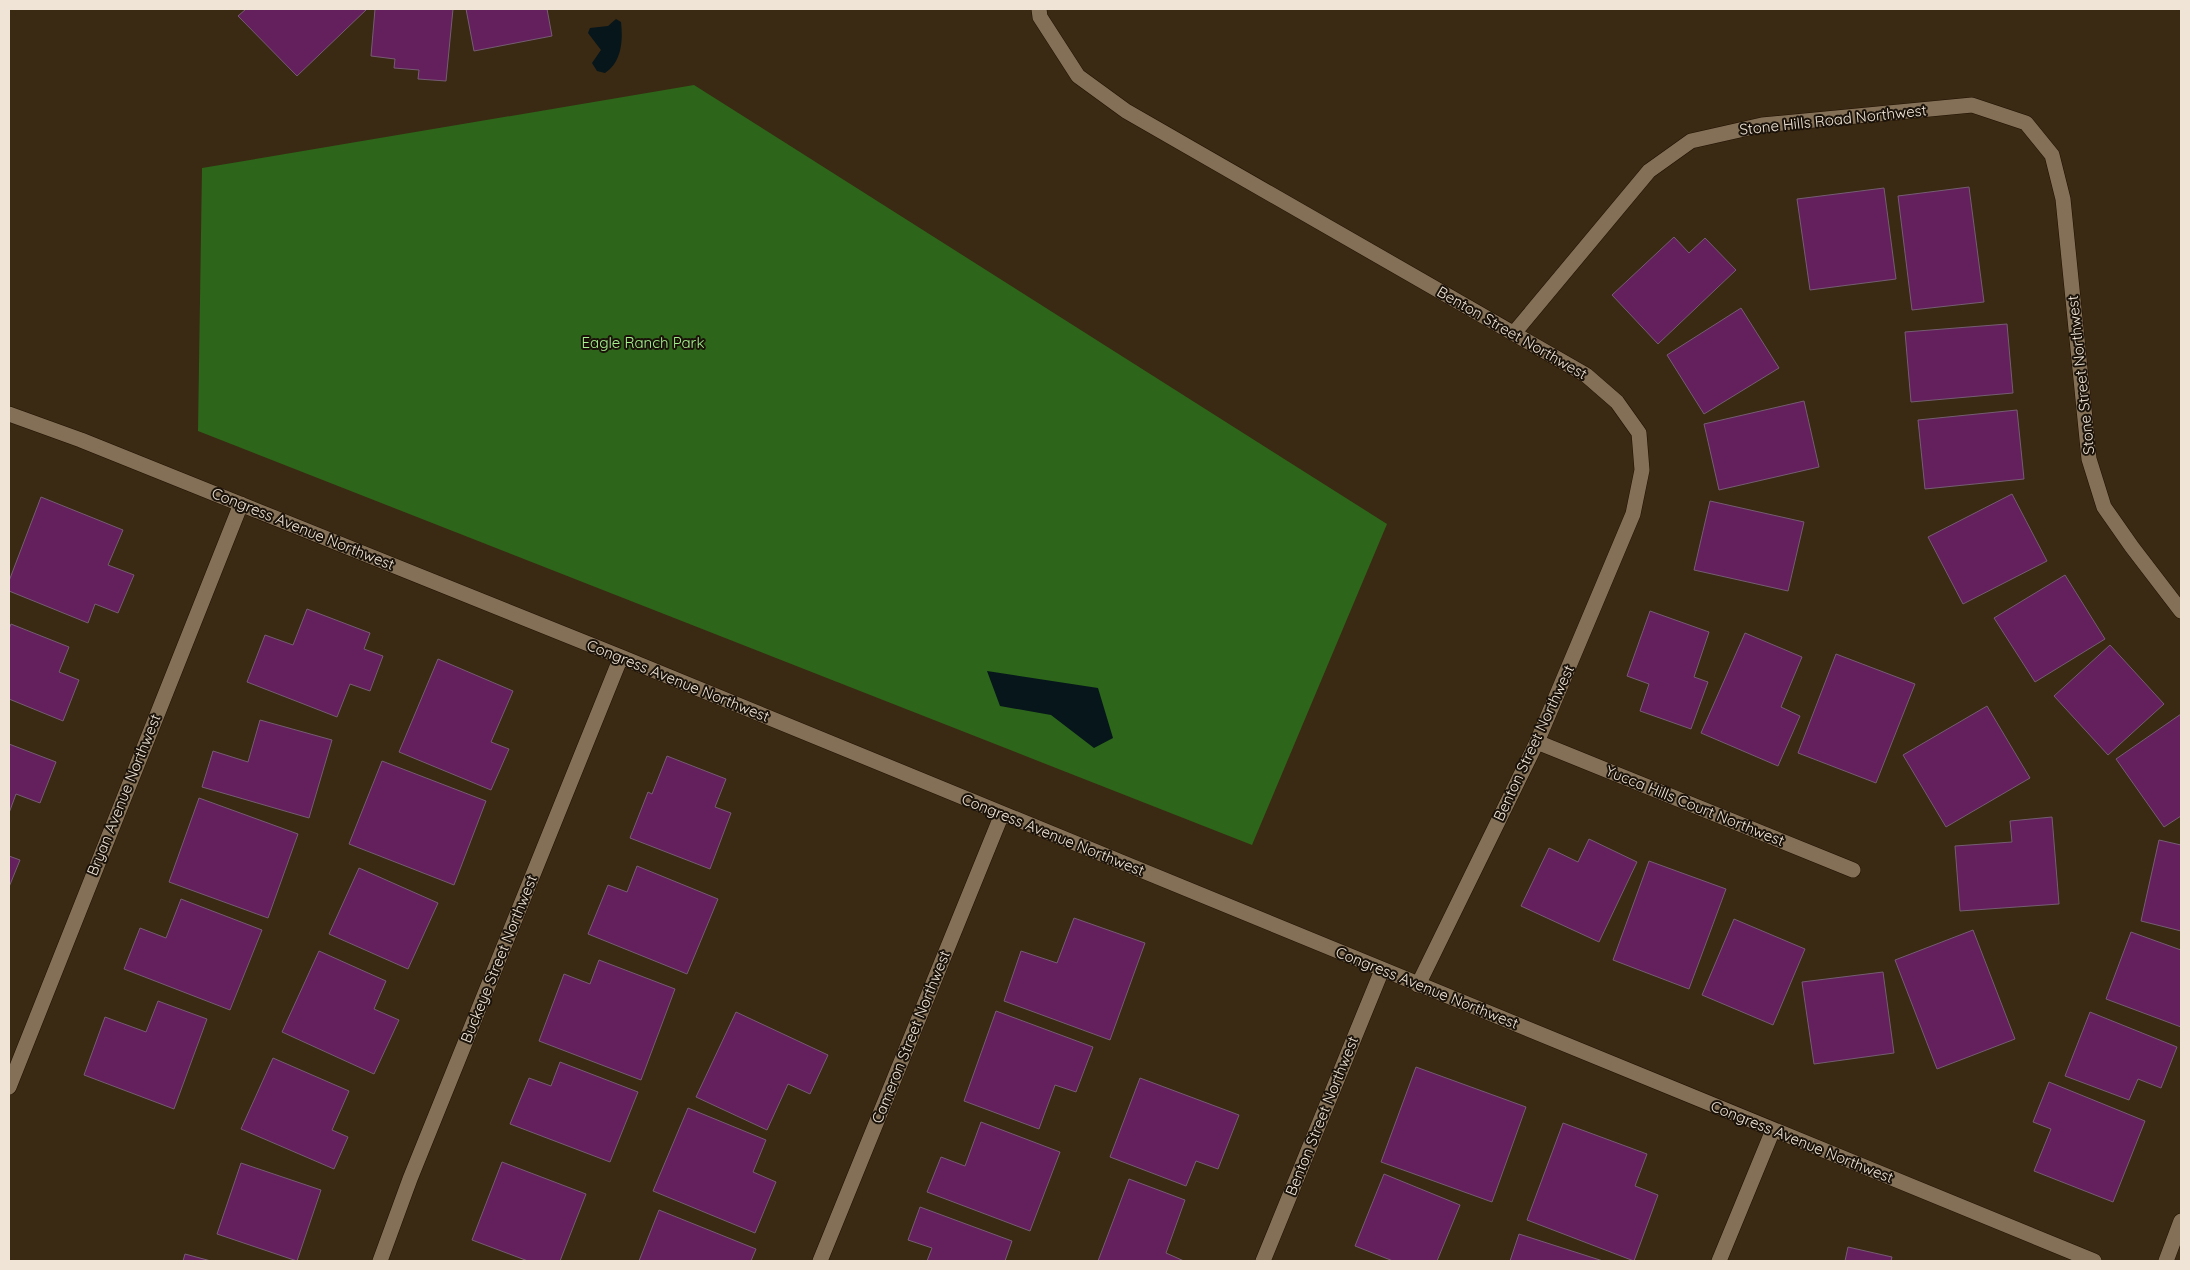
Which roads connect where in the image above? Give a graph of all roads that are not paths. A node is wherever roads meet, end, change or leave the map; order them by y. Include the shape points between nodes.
1 (1039, 9) edge
2 (2026, 122) joint
3 (1514, 333) junction
4 (9, 414) edge
5 (241, 504) junction
6 (2181, 610) edge
7 (621, 657) junction
8 (1538, 742) junction
9 (1002, 814) junction
10 (1853, 870) dead end
11 (1382, 970) junction
12 (1418, 985) junction
13 (9, 1086) edge
14 (1772, 1130) junction
15 (2181, 1221) edge
16 (380, 1261) edge
17 (820, 1261) edge
18 (1263, 1261) edge
19 (1719, 1261) edge
20 (2094, 1261) edge
21 (2166, 1261) edge

1 - 3 street, Benton Street Northwest via 1040,17 1078,76 1126,111
2 - 3 street, Stone Hills Road Northwest via 1972,105 1762,125 1691,141 1650,171
2 - 6 street, Stone Street Northwest via 2052,155 2063,199 2088,459 2104,507
3 - 8 street, Benton Street Northwest via 1586,375 1617,402 1639,433 1642,470 1633,514
4 - 5 street, Congress Avenue Northwest
5 - 7 street, Congress Avenue Northwest
5 - 13 street, Bryan Avenue Northwest
7 - 9 street, Congress Avenue Northwest
7 - 16 street, Buckeye Street Northwest via 413,1170
8 - 10 street, Yucca Hills Court Northwest
8 - 12 street, Benton Street Northwest
9 - 11 street, Congress Avenue Northwest
9 - 17 street, Cameron Street Northwest
11 - 12 street, Congress Avenue Northwest
11 - 18 street, Benton Street Northwest
12 - 14 street, Congress Avenue Northwest
14 - 19 street
14 - 20 street, Congress Avenue Northwest
15 - 21 street

